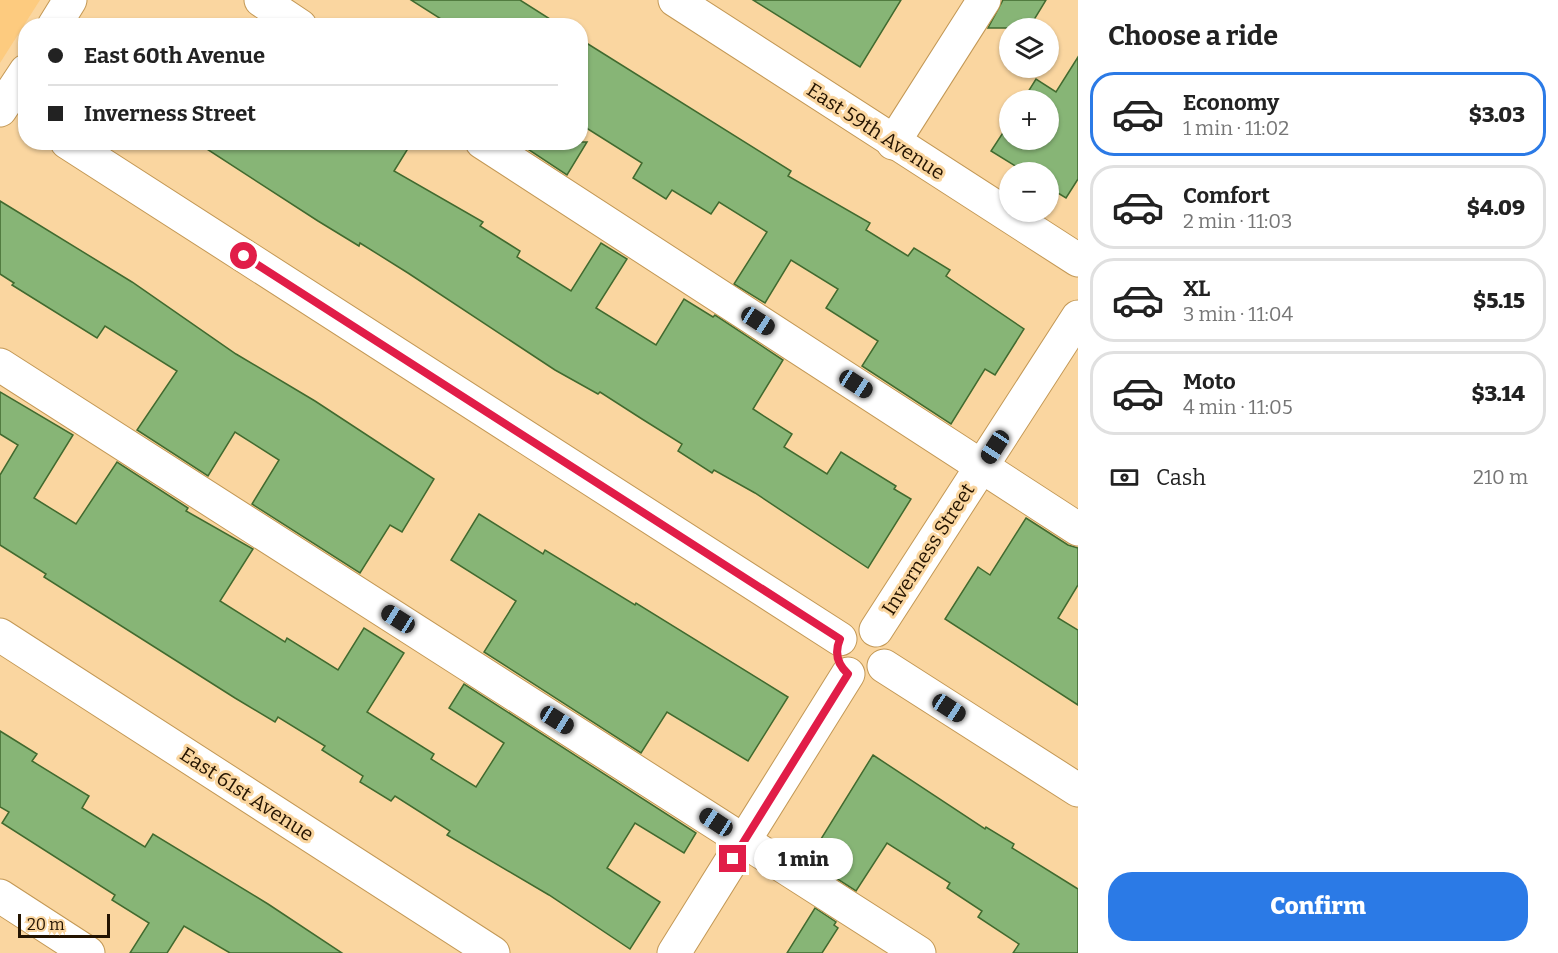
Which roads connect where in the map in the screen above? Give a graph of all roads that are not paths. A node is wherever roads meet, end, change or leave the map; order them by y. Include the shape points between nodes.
1 (70, 0) edge
2 (261, 0) edge
3 (675, 0) edge
4 (984, 0) edge
5 (59, 18) edge
6 (288, 18) edge
7 (18, 90) edge
8 (10, 110) edge
9 (893, 143) junction
10 (79, 150) edge
11 (494, 150) edge
12 (1078, 260) edge
13 (1078, 318) edge
14 (0, 365) edge
15 (983, 465) junction
16 (1078, 528) edge
17 (876, 630) junction
18 (0, 635) edge
19 (840, 639) junction
20 (884, 666) junction
21 (848, 674) junction
22 (1078, 790) edge
23 (744, 840) junction
24 (0, 896) edge
25 (88, 953) edge
26 (493, 953) edge
27 (674, 953) edge
28 (919, 953) edge

1 - 5 street
2 - 6 street
3 - 9 street, East 59th Avenue
4 - 9 street
7 - 8 street
9 - 12 street, East 59th Avenue
10 - 19 street
11 - 15 street
13 - 15 street, Inverness Street
14 - 23 street
15 - 16 street
15 - 17 street, Inverness Street
17 - 19 street via 861,626
17 - 20 street via 887,643
18 - 26 street, East 61st Avenue
19 - 21 street via 838,662
20 - 21 street via 863,678
20 - 22 street
21 - 23 street
23 - 27 street
23 - 28 street
24 - 25 street

